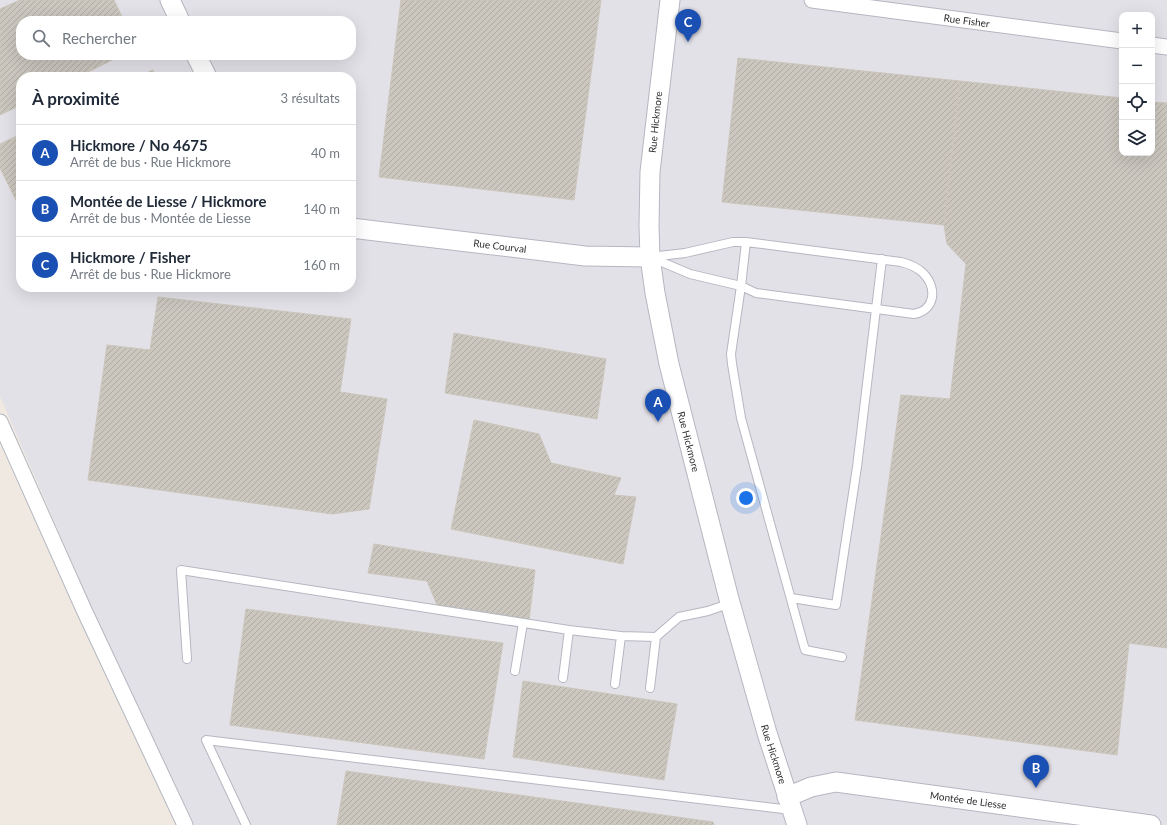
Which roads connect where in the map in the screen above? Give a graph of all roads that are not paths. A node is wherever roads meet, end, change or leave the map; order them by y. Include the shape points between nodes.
1 (170, 0) edge
2 (670, 0) edge
3 (812, 0) edge
4 (178, 16) edge
5 (1119, 41) edge
6 (1155, 45) edge
7 (1167, 47) edge
8 (198, 60) edge
9 (204, 72) edge
10 (356, 229) edge
11 (746, 242) junction
12 (650, 257) junction
13 (882, 259) junction
14 (741, 286) junction
15 (877, 309) junction
16 (0, 422) edge
17 (791, 598) junction
18 (731, 603) junction
19 (522, 623) junction
20 (569, 630) junction
21 (621, 636) junction
22 (656, 637) junction
23 (842, 657) dead end
24 (187, 659) dead end
25 (515, 671) dead end
26 (563, 678) dead end
27 (615, 684) dead end
28 (650, 688) dead end
29 (792, 811) edge
30 (185, 825) edge
31 (246, 825) edge
32 (1151, 825) edge

1 - 4 street
2 - 12 street, Rue Hickmore via 652,148
3 - 5 street, Rue Fisher
6 - 7 street
8 - 9 street
10 - 12 street, Rue Courval via 585,256
11 - 12 lane via 733,242 685,253
11 - 13 lane
11 - 14 lane
12 - 14 lane via 690,274
12 - 18 street, Rue Hickmore via 669,364
13 - 15 lane
13 - 15 lane via 918,268 930,283 932,300 922,312 914,314
14 - 15 lane via 756,293
14 - 17 lane via 732,364 741,418
15 - 17 lane via 836,605
16 - 30 street via 84,610
17 - 23 lane via 805,650
18 - 22 lane via 679,617
18 - 29 street, Rue Hickmore via 767,733
19 - 20 lane
19 - 24 lane via 181,570
19 - 25 lane
20 - 21 lane
20 - 26 lane
21 - 22 lane
21 - 27 lane
22 - 28 lane
29 - 31 lane via 206,740
29 - 32 street, Montée de Liesse via 820,785 836,782

